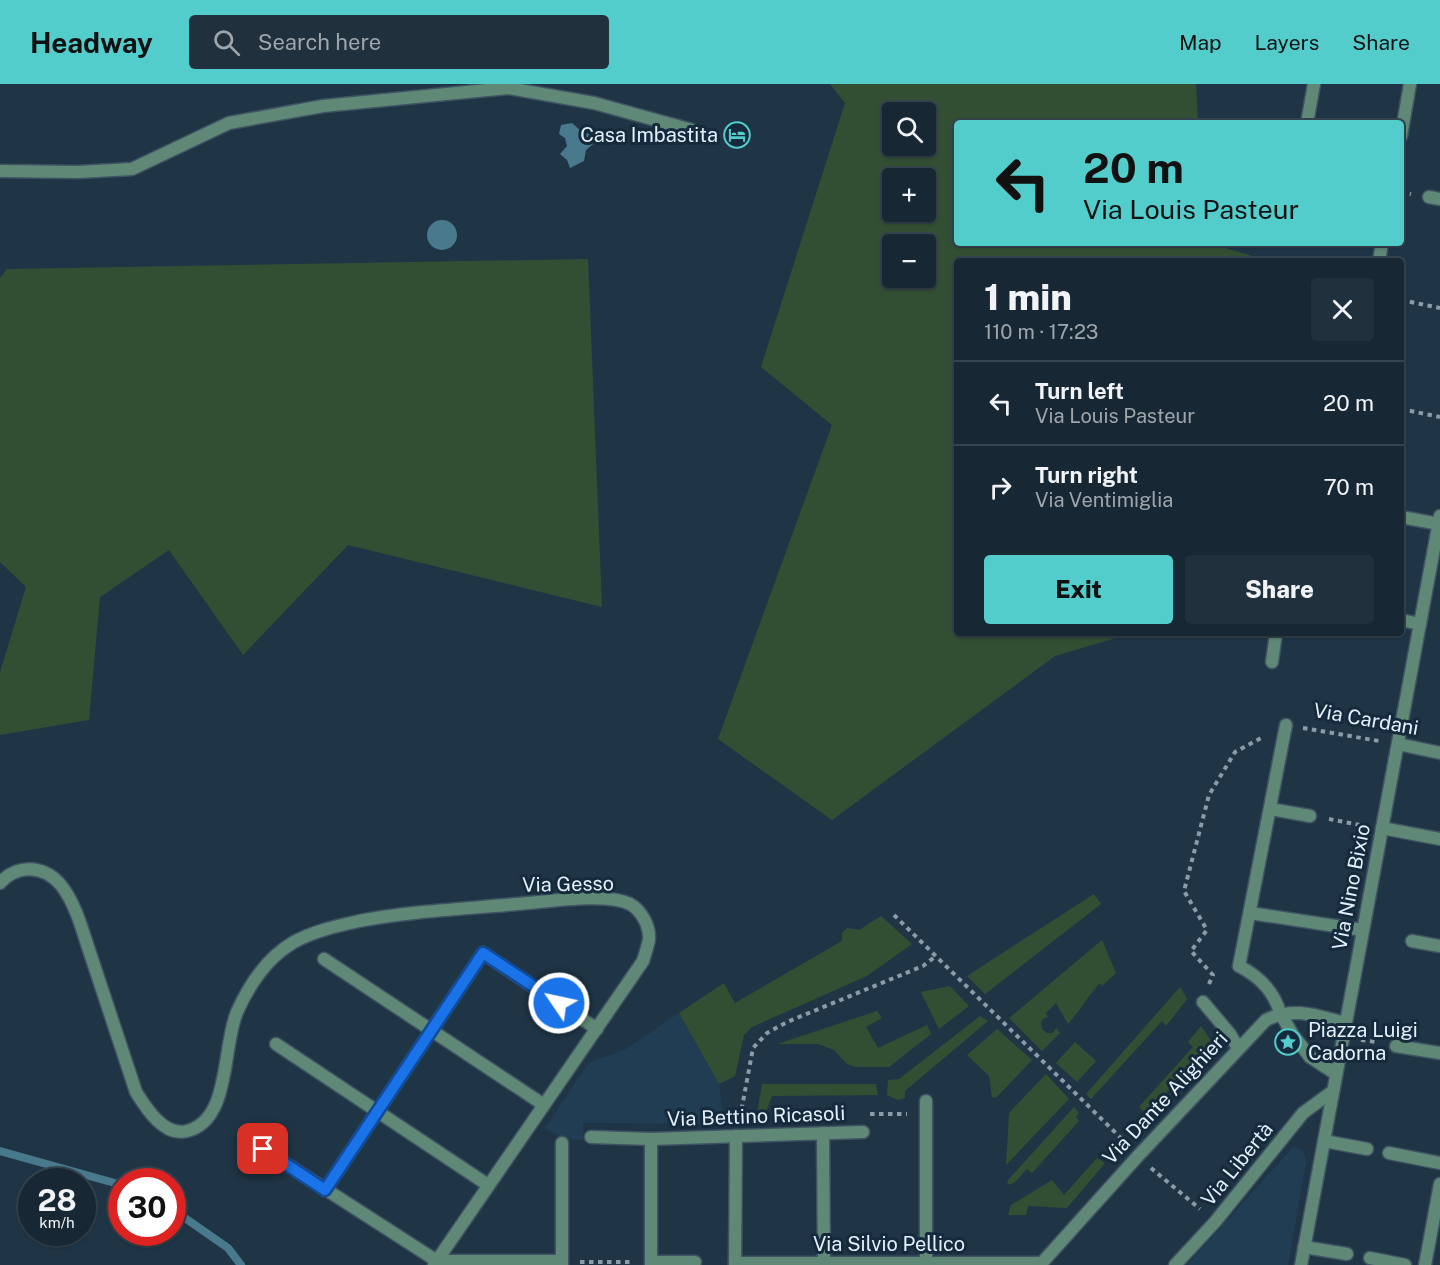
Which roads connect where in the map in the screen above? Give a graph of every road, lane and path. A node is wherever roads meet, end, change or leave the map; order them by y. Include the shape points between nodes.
1 (1314, 84) edge
2 (1410, 84) edge
3 (1308, 120) edge
4 (1404, 120) edge
5 (692, 130) dead end
6 (0, 171) edge
7 (1404, 301) edge
8 (1440, 308) edge
9 (1404, 410) edge
10 (1440, 417) edge
11 (1404, 517) edge
12 (1440, 521) edge
13 (1404, 621) edge
14 (1420, 624) junction
15 (1276, 636) edge
16 (1272, 662) dead end
17 (1286, 725) junction
18 (1398, 744) junction
19 (1440, 753) edge
20 (1270, 809) junction
21 (1310, 816) joint
22 (1382, 828) junction
23 (1440, 839) edge
24 (0, 883) edge
25 (1250, 913) junction
26 (894, 915) dead end
27 (1362, 930) junction
28 (1412, 941) dead end
29 (1440, 946) edge
30 (936, 956) junction
31 (324, 959) dead end
32 (1203, 1002) joint
33 (1280, 1013) junction
34 (1345, 1023) junction
35 (597, 1029) junction
36 (431, 1030) junction
37 (1343, 1036) junction
38 (276, 1044) dead end
39 (1396, 1046) joint
40 (1238, 1048) junction
41 (1440, 1053) edge
42 (1336, 1074) junction
43 (1333, 1091) junction
44 (926, 1101) dead end
45 (544, 1105) junction
46 (377, 1111) junction
47 (926, 1114) junction
48 (863, 1132) joint
49 (823, 1133) junction
50 (736, 1136) junction
51 (591, 1137) dead end
52 (651, 1138) junction
53 (1323, 1141) junction
54 (562, 1143) dead end
55 (263, 1149) dead end
56 (1367, 1149) dead end
57 (1389, 1153) dead end
58 (1138, 1156) junction
59 (1440, 1163) edge
60 (1440, 1184) edge
61 (488, 1185) junction
62 (325, 1190) junction
63 (1215, 1222) junction
64 (1304, 1246) junction
65 (1347, 1254) dead end
66 (1370, 1258) dead end
67 (694, 1262) dead end
68 (435, 1263) edge
69 (471, 1263) edge
70 (562, 1263) edge
71 (651, 1264) edge
72 (735, 1264) edge
73 (824, 1264) edge
74 (926, 1264) edge
75 (1041, 1264) edge
76 (1175, 1265) edge
77 (1301, 1265) edge
78 (1404, 1265) edge
79 (1425, 1265) edge

1 - 3 street
2 - 4 street
5 - 6 street via 594,103 508,88 322,106 229,123 132,169
7 - 8 path
9 - 10 path
11 - 12 street
12 - 14 street, Via Nino Bixio
13 - 14 street
14 - 18 street, Via Nino Bixio
15 - 16 street
17 - 18 path, Via Cardani
17 - 20 street
17 - 32 path via 1235,752 1209,795 1184,891 1208,930 1191,951 1213,975
18 - 19 street, Via Cardani
18 - 22 street, Via Nino Bixio
20 - 21 street
20 - 25 street
21 - 22 path
22 - 23 street
22 - 27 street, Via Nino Bixio
24 - 35 street, Via Gesso via 20,869 33,869 60,884 83,934 136,1092 158,1121 170,1129 183,1132 208,1119 217,1104 237,1012 250,987 276,955 316,932 357,922 400,914 588,899 619,900 632,905 645,919 649,938 643,960
25 - 27 street
25 - 33 street via 1239,966 1268,987
26 - 30 path
27 - 34 street, Via Nino Bixio
28 - 29 street
30 - 50 path via 923,966 767,1033 753,1048
30 - 58 path
31 - 36 street
32 - 40 street
33 - 34 street
33 - 40 street, Via Dante Alighieri via 1266,1020
33 - 42 street via 1310,1057
34 - 37 street, Via Nino Bixio
35 - 36 street via 483,953
35 - 45 street, Via Gesso
36 - 45 street
36 - 46 street
37 - 39 path
37 - 42 street, Via Nino Bixio
38 - 46 street
39 - 41 street
40 - 58 street, Via Dante Alighieri
42 - 43 street, Via Nino Bixio
43 - 53 street, Via Nino Bixio
43 - 63 street, Via Libertà via 1304,1113
44 - 47 street
45 - 61 street, Via Gesso
46 - 61 street
46 - 62 street
47 - 48 path via 863,1114
47 - 74 street
48 - 49 street, Via Bettino Ricasoli
49 - 50 street, Via Bettino Ricasoli
49 - 73 street
50 - 52 street, Via Bettino Ricasoli
50 - 72 street
51 - 52 street, Via Bettino Ricasoli
52 - 71 street
53 - 56 street
53 - 64 street, Via Nino Bixio
54 - 70 street
55 - 62 street
57 - 59 street
58 - 63 path
58 - 75 street, Via Dante Alighieri
60 - 79 street
61 - 68 street, Via Gesso
62 - 68 street
63 - 76 street, Via Libertà
64 - 65 street
64 - 77 street, Via Nino Bixio
66 - 78 street
67 - 71 street
68 - 69 street
69 - 70 street
70 - 71 path
72 - 73 street, Via Silvio Pellico
73 - 74 street, Via Silvio Pellico
74 - 75 street, Via Silvio Pellico

